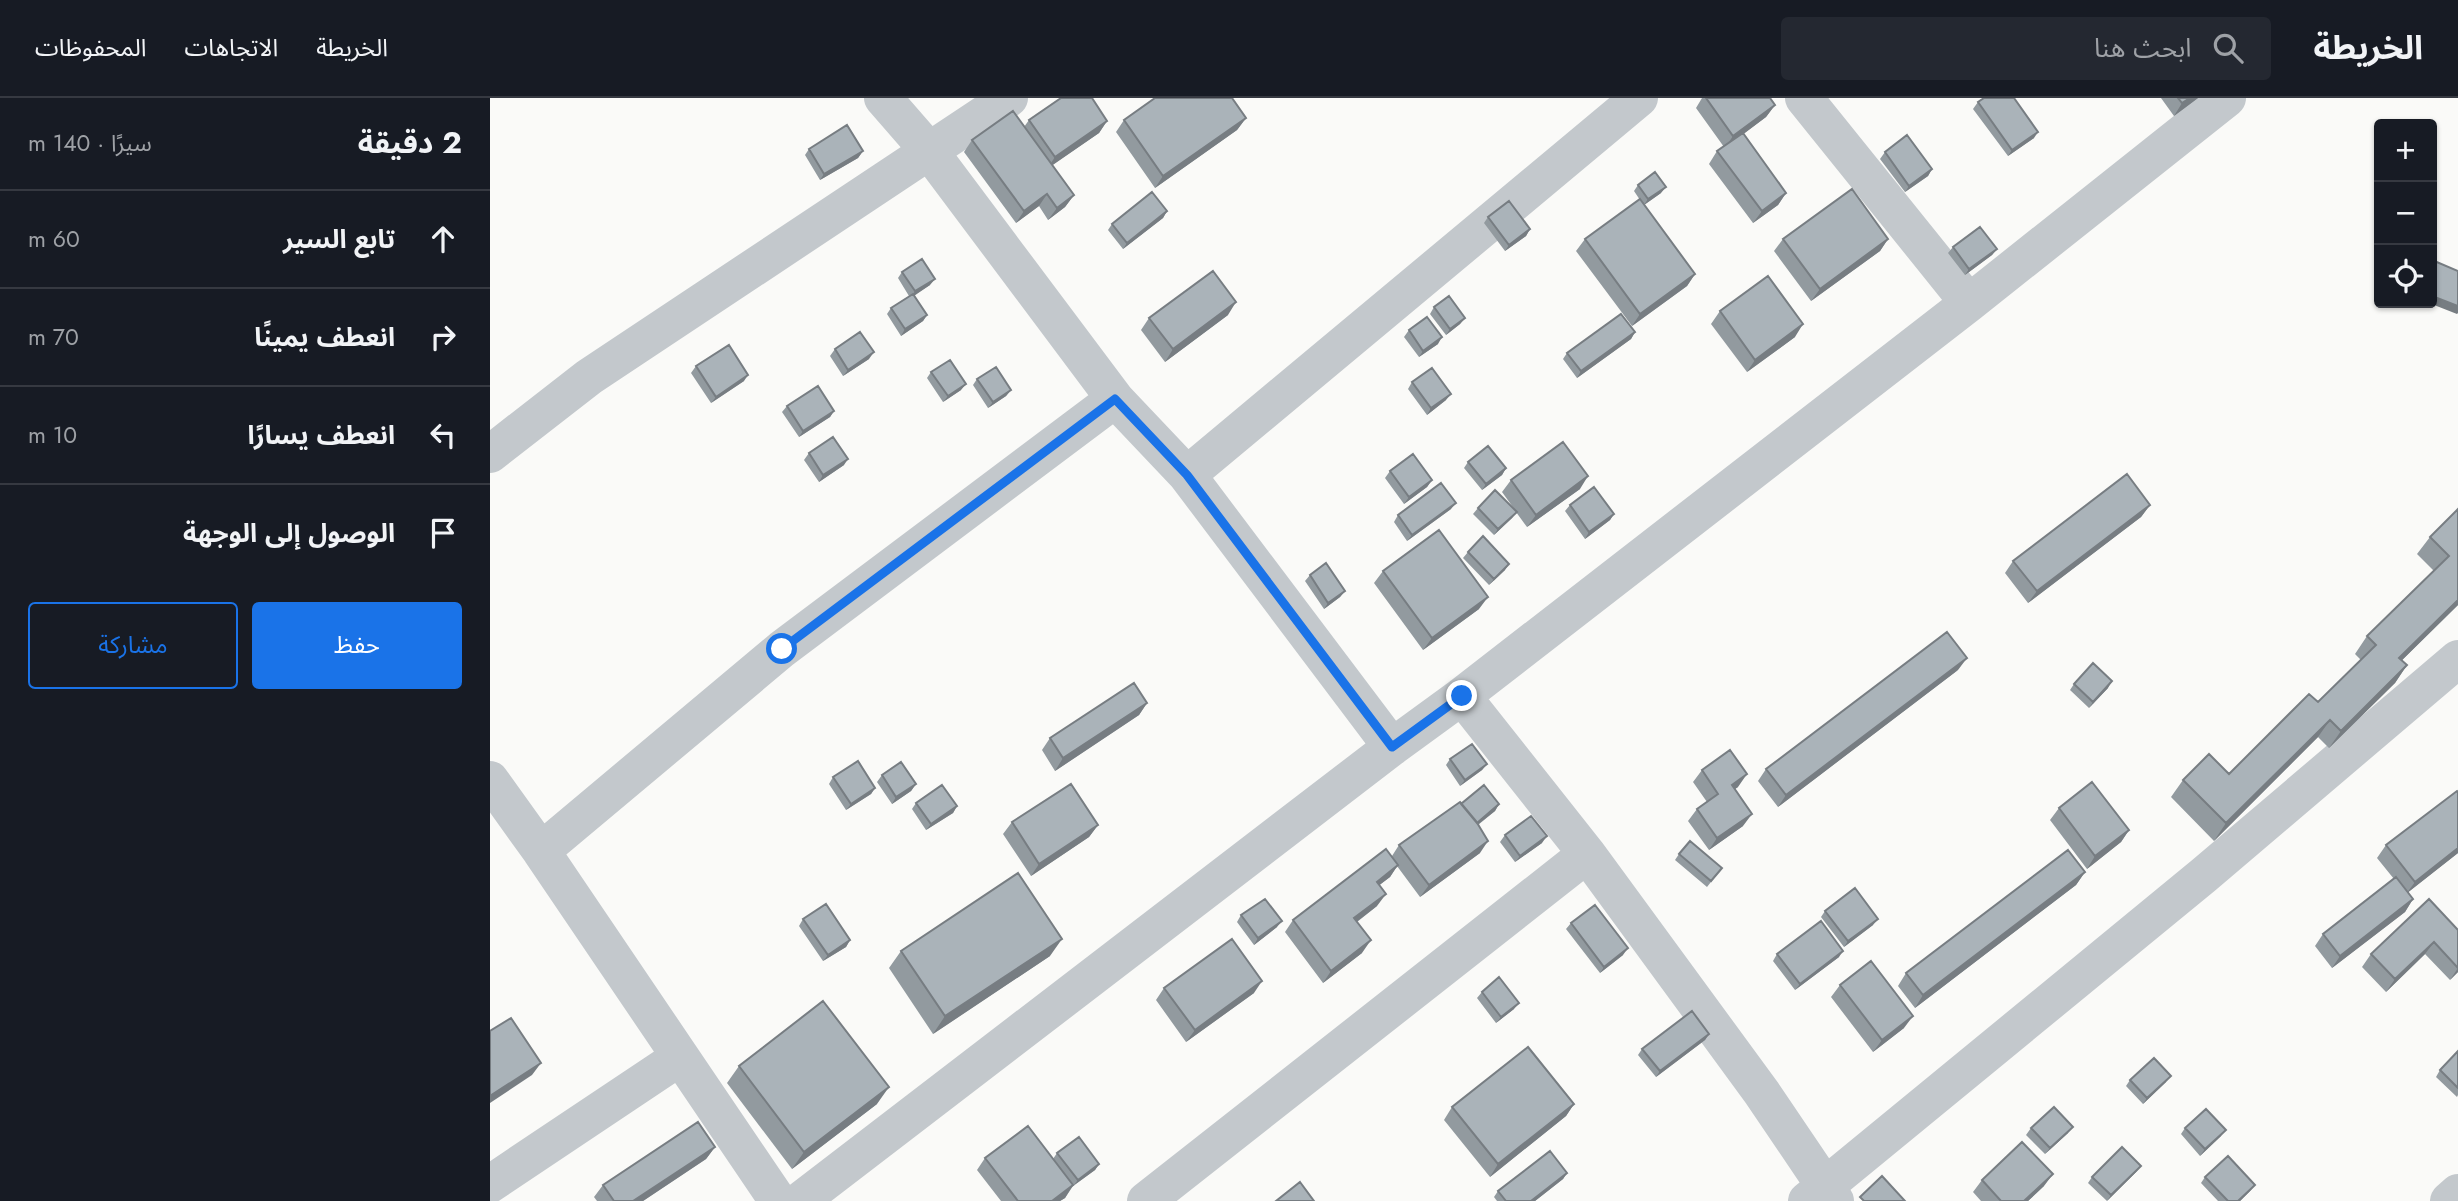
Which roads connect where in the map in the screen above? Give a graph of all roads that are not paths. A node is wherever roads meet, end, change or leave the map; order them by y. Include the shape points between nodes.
1 (883, 98) edge
2 (1009, 98) edge
3 (1639, 98) edge
4 (1804, 98) edge
5 (2227, 98) edge
6 (930, 152) junction
7 (1969, 303) junction
8 (1115, 399) junction
9 (490, 454) edge
10 (1187, 475) junction
11 (2458, 659) edge
12 (1462, 696) junction
13 (1392, 747) junction
14 (490, 780) edge
15 (541, 851) junction
16 (1587, 854) junction
17 (680, 1057) junction
18 (490, 1184) edge
19 (2458, 1193) edge
20 (1822, 1196) edge
21 (778, 1201) edge
22 (800, 1201) edge
23 (1146, 1201) edge
24 (2449, 1201) edge

1 - 6 street
2 - 6 street
3 - 10 street
4 - 7 street
5 - 7 street
6 - 8 street
6 - 9 street via 589,377
7 - 12 street
8 - 10 street
8 - 15 street via 782,649
10 - 13 street
11 - 20 street
12 - 13 street
12 - 16 street
13 - 22 street
14 - 15 street
15 - 17 street
16 - 20 street via 1762,1093
16 - 23 street
17 - 18 street
17 - 21 street
19 - 24 street

